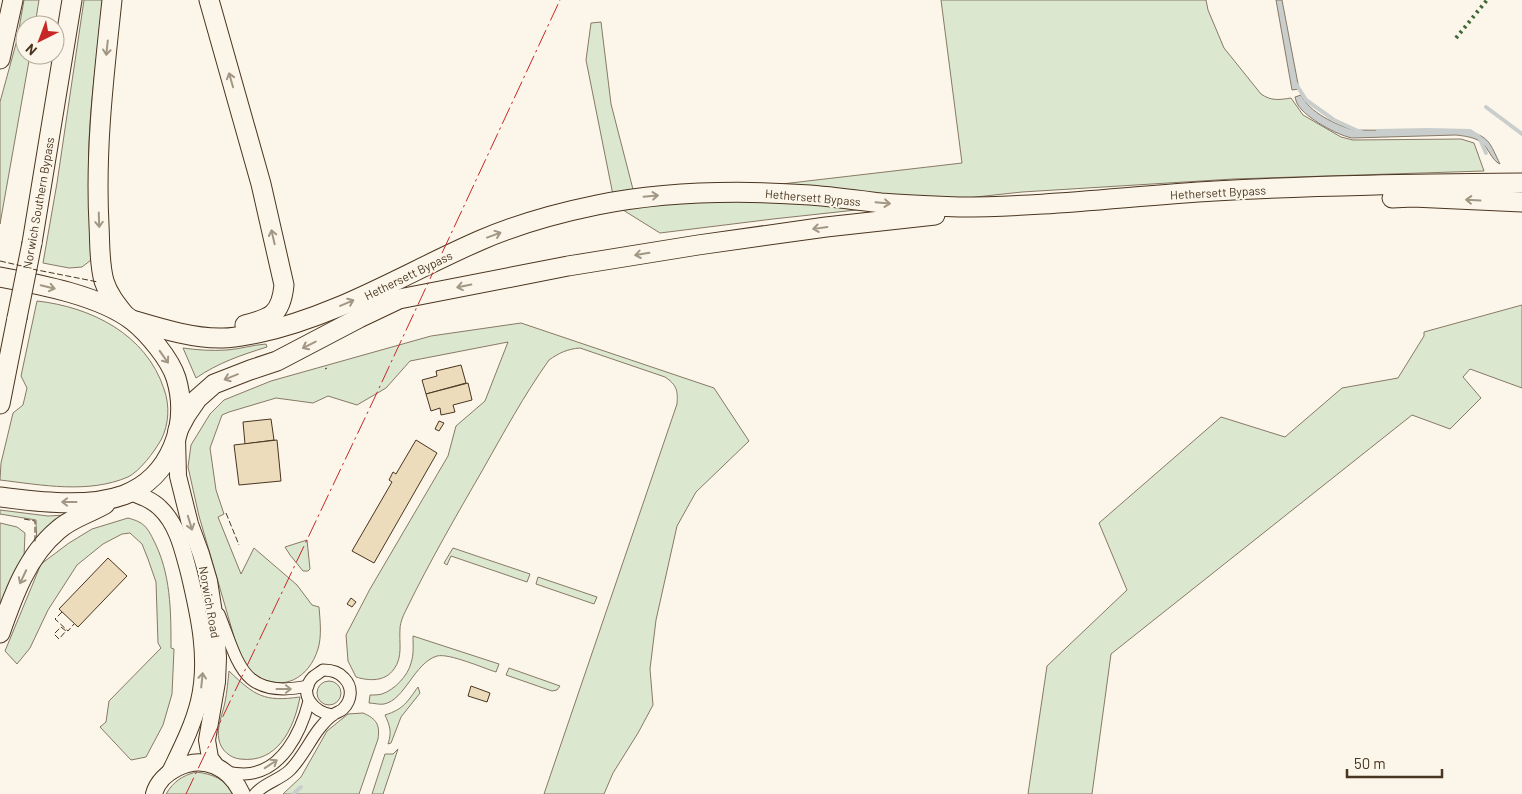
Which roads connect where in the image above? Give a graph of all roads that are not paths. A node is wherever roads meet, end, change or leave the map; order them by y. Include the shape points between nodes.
1 (13, 0) edge
2 (72, 0) edge
3 (112, 0) edge
4 (208, 0) edge
5 (0, 59) edge
6 (1522, 183) edge
7 (1522, 202) edge
8 (0, 277) edge
9 (129, 319) junction
10 (171, 330) junction
11 (0, 404) edge
12 (177, 434) junction
13 (124, 494) junction
14 (0, 497) edge
15 (212, 597) junction
16 (0, 633) edge
17 (308, 686) junction
18 (310, 701) junction
19 (332, 715) junction
20 (220, 769) junction
21 (170, 772) junction
22 (154, 794) edge
23 (242, 794) edge
24 (255, 794) edge

1 - 5 highway
2 - 11 highway, Norwich Southern Bypass, bridge via 32,243
3 -> 9 highway via 99,146 101,263 104,282 112,299
10 -> 4 highway via 242,325 265,319 275,313 283,298 284,285 260,184
10 -> 6 highway, Hethersett Bypass via 222,338 301,322 351,302 483,239 530,222 595,205 640,198 700,192 763,192 884,203 1027,206 1216,191
7 -> 12 highway, Hethersett Bypass via 1413,197 1053,212 955,212 826,227 568,266 399,299 277,361 214,384 186,415
8 -> 9 highway via 83,298 107,306
9 - 10 highway, Hethersett Bypass
9 -> 12 highway via 158,348 176,377 181,400
12 - 13 highway via 174,448 153,477
12 -> 15 main road, Norwich Road via 178,476
13 -> 14 highway via 82,502
13 -> 16 highway via 59,529 48,540 28,566
21 -> 13 main road, Norwich Road via 199,702 202,642 198,610 180,541 169,518 147,498
15 -> 17 street via 242,670 271,689
15 - 20 main road, Norwich Road via 218,658 208,745 210,758
17 - 18 street
17 - 19 street via 323,670 335,671 345,678 350,695 343,709
18 - 19 street via 318,710
20 -> 18 street via 244,774 274,764 297,732
19 - 24 street via 289,771
20 - 21 main road, Norwich Road via 204,762 194,762
20 - 23 main road, Norwich Road via 237,784
21 - 22 main road, Norwich Road

